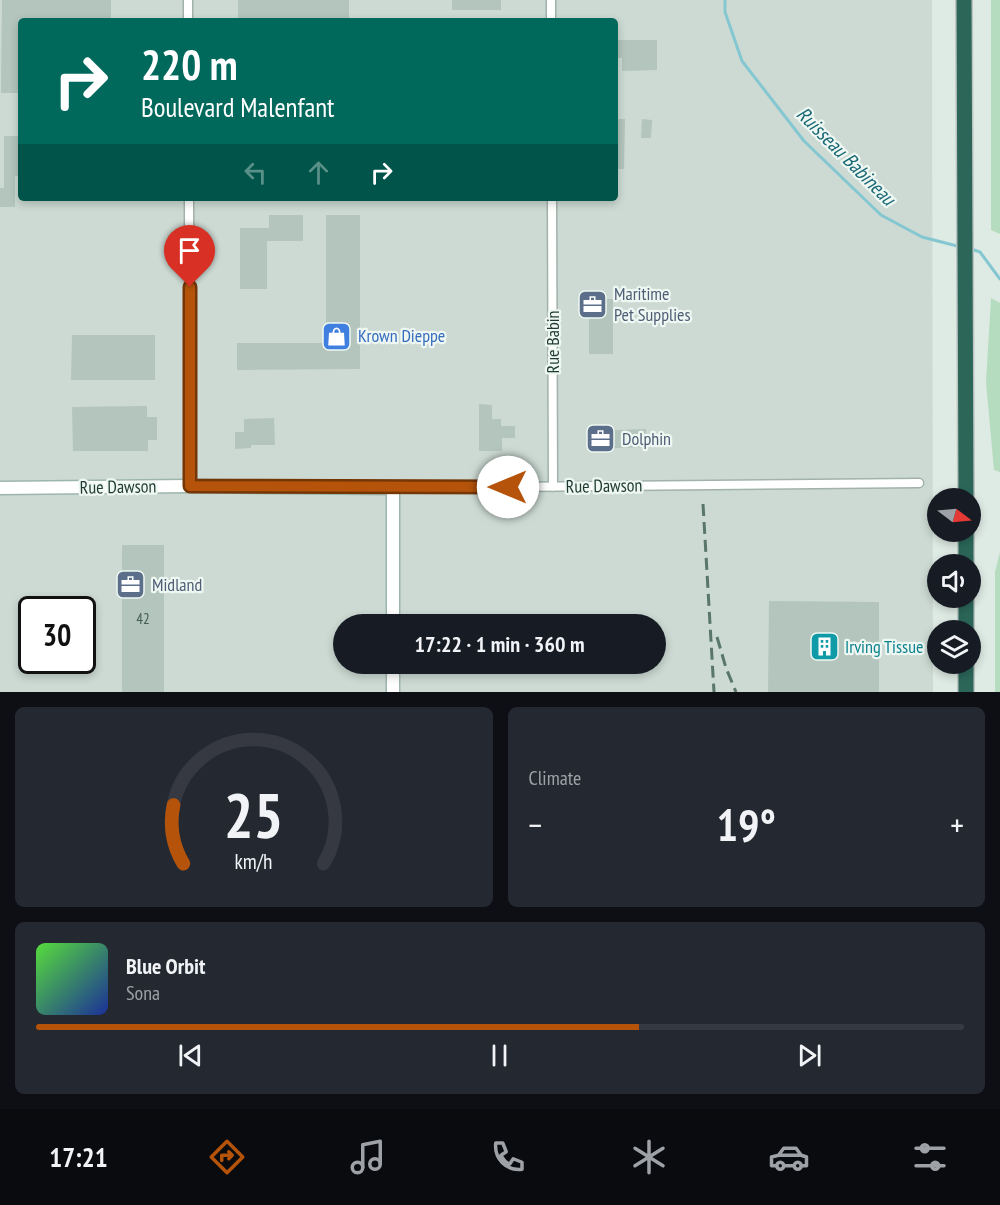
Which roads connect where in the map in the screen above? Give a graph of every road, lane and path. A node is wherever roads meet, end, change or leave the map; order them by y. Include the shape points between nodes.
1 (188, 0) edge
2 (551, 0) edge
3 (964, 0) edge
4 (188, 18) edge
5 (551, 18) edge
6 (189, 201) edge
7 (552, 201) edge
8 (919, 483) dead end
9 (190, 486) junction
10 (553, 487) junction
11 (0, 488) edge
12 (393, 488) junction
13 (966, 488) edge
14 (393, 614) edge
15 (393, 674) edge
16 (966, 674) edge
17 (393, 692) edge
18 (966, 692) edge

1 - 4 street
2 - 5 street
3 - 13 highway
6 - 9 street
7 - 10 street, Rue Babin
8 - 10 street, Rue Dawson
9 - 11 street, Rue Dawson
9 - 12 street, Rue Dawson
10 - 12 street, Rue Dawson
12 - 14 street
15 - 17 street
16 - 18 highway

